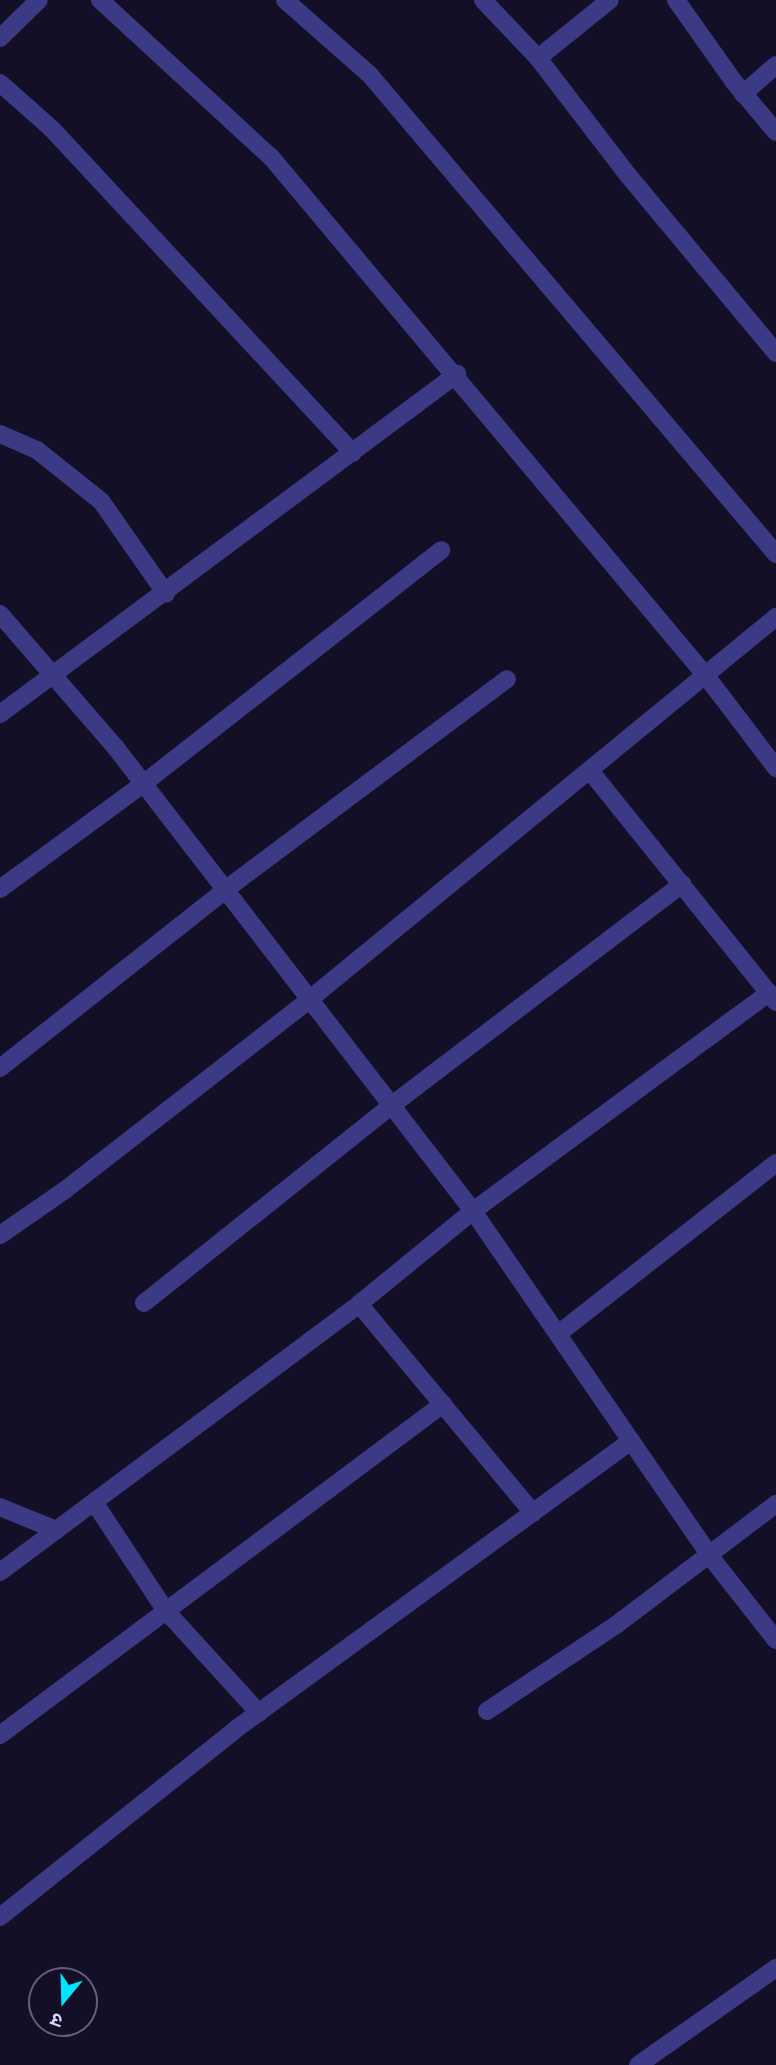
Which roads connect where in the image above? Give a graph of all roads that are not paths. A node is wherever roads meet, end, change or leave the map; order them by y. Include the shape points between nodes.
1 (39, 0) edge
2 (100, 0) edge
3 (285, 0) edge
4 (483, 0) edge
5 (610, 0) edge
6 (676, 0) edge
7 (0, 38) edge
8 (538, 58) junction
9 (776, 65) edge
10 (0, 83) edge
11 (743, 94) junction
12 (776, 132) edge
13 (776, 353) edge
14 (457, 374) junction
15 (0, 434) edge
16 (353, 453) junction
17 (440, 550) dead end
18 (776, 554) edge
19 (166, 594) junction
20 (0, 614) edge
21 (776, 617) edge
22 (52, 674) junction
23 (706, 676) junction
24 (507, 679) dead end
25 (0, 715) edge
26 (776, 768) edge
27 (591, 772) junction
28 (143, 784) junction
29 (682, 884) junction
30 (0, 889) edge
31 (225, 890) junction
32 (773, 998) edge
33 (310, 999) junction
34 (0, 1068) edge
35 (392, 1105) junction
36 (776, 1163) edge
37 (473, 1211) junction
38 (0, 1235) edge
39 (144, 1303) dead end
40 (359, 1304) junction
41 (558, 1334) junction
42 (443, 1404) junction
43 (631, 1441) junction
44 (94, 1502) junction
45 (776, 1504) edge
46 (0, 1507) edge
47 (533, 1513) junction
48 (56, 1530) junction
49 (709, 1555) junction
50 (0, 1572) edge
51 (166, 1611) junction
52 (776, 1640) edge
53 (486, 1711) dead end
54 (258, 1713) junction
55 (0, 1735) edge
56 (0, 1917) edge
57 (776, 1968) edge
58 (638, 2065) edge

1 - 7 street
2 - 14 street via 271,157
3 - 18 street via 370,75
4 - 8 street
5 - 8 street
6 - 11 street
8 - 13 street via 627,174
9 - 11 street
10 - 16 street via 52,129
11 - 12 street
14 - 16 street
14 - 23 street
15 - 19 street via 37,450 101,501
16 - 19 street
17 - 28 street
19 - 22 street
20 - 22 street
21 - 23 street
22 - 25 street
22 - 28 street
23 - 26 street
23 - 27 street
24 - 31 street
27 - 29 street
27 - 33 street
28 - 30 street
28 - 31 street
29 - 32 street
29 - 35 street
31 - 33 street
31 - 34 street
32 - 37 street
33 - 35 street
33 - 38 street via 65,1190
35 - 37 street
35 - 39 street
36 - 41 street
37 - 40 street
37 - 41 street
40 - 42 street
40 - 44 street
41 - 43 street
42 - 47 street
42 - 51 street
43 - 47 street
43 - 49 street
44 - 48 street
44 - 51 street
45 - 49 street
46 - 48 street
47 - 54 street
48 - 50 street
49 - 52 street
49 - 53 street via 617,1625
51 - 54 street
51 - 55 street
54 - 56 street
57 - 58 street

